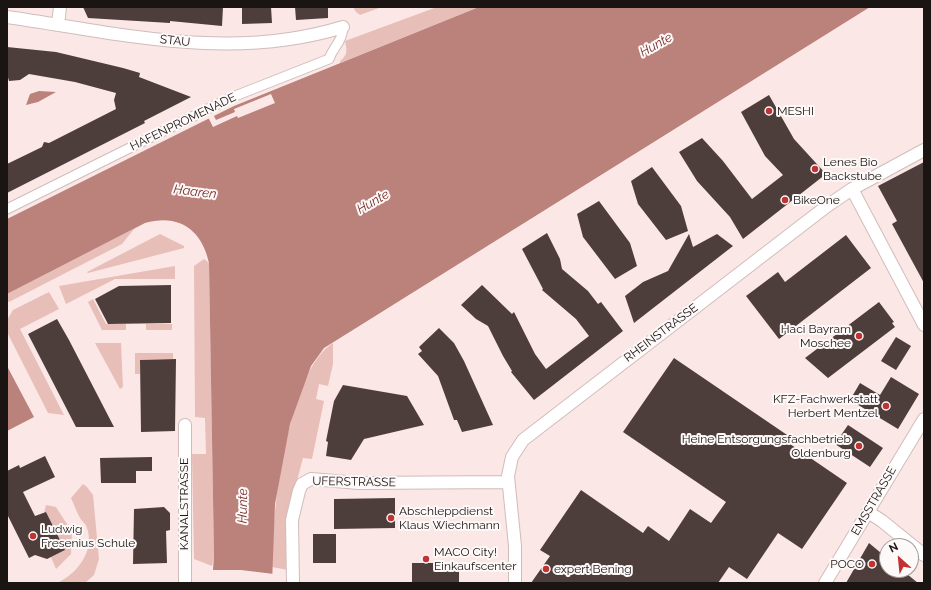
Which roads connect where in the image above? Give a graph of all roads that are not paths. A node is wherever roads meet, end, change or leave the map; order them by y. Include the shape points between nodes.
1 (60, 7) edge
2 (7, 17) edge
3 (58, 25) junction
4 (343, 27) joint
5 (924, 150) edge
6 (852, 189) junction
7 (7, 209) edge
8 (924, 326) edge
9 (924, 419) edge
10 (185, 425) dead end
11 (507, 482) junction
12 (868, 512) junction
13 (924, 555) edge
14 (185, 583) edge
15 (293, 583) edge
16 (515, 583) edge
17 (825, 583) edge

1 - 3 street
2 - 3 street, STAU
3 - 4 street, STAU via 148,39 222,45 282,41
4 - 7 street, HAFENPROMENADE via 342,38 332,50 329,59 230,98
5 - 6 street, RHEINSTRASSE
6 - 8 street
6 - 11 street, RHEINSTRASSE via 821,210 531,433 512,457
9 - 12 street, EMSSTRASSE
10 - 14 street, KANALSTRASSE
11 - 15 street, UFERSTRASSE via 360,483 311,479 302,484 298,491 292,520
11 - 16 street, RHEINSTRASSE
12 - 13 street
12 - 17 street, EMSSTRASSE

